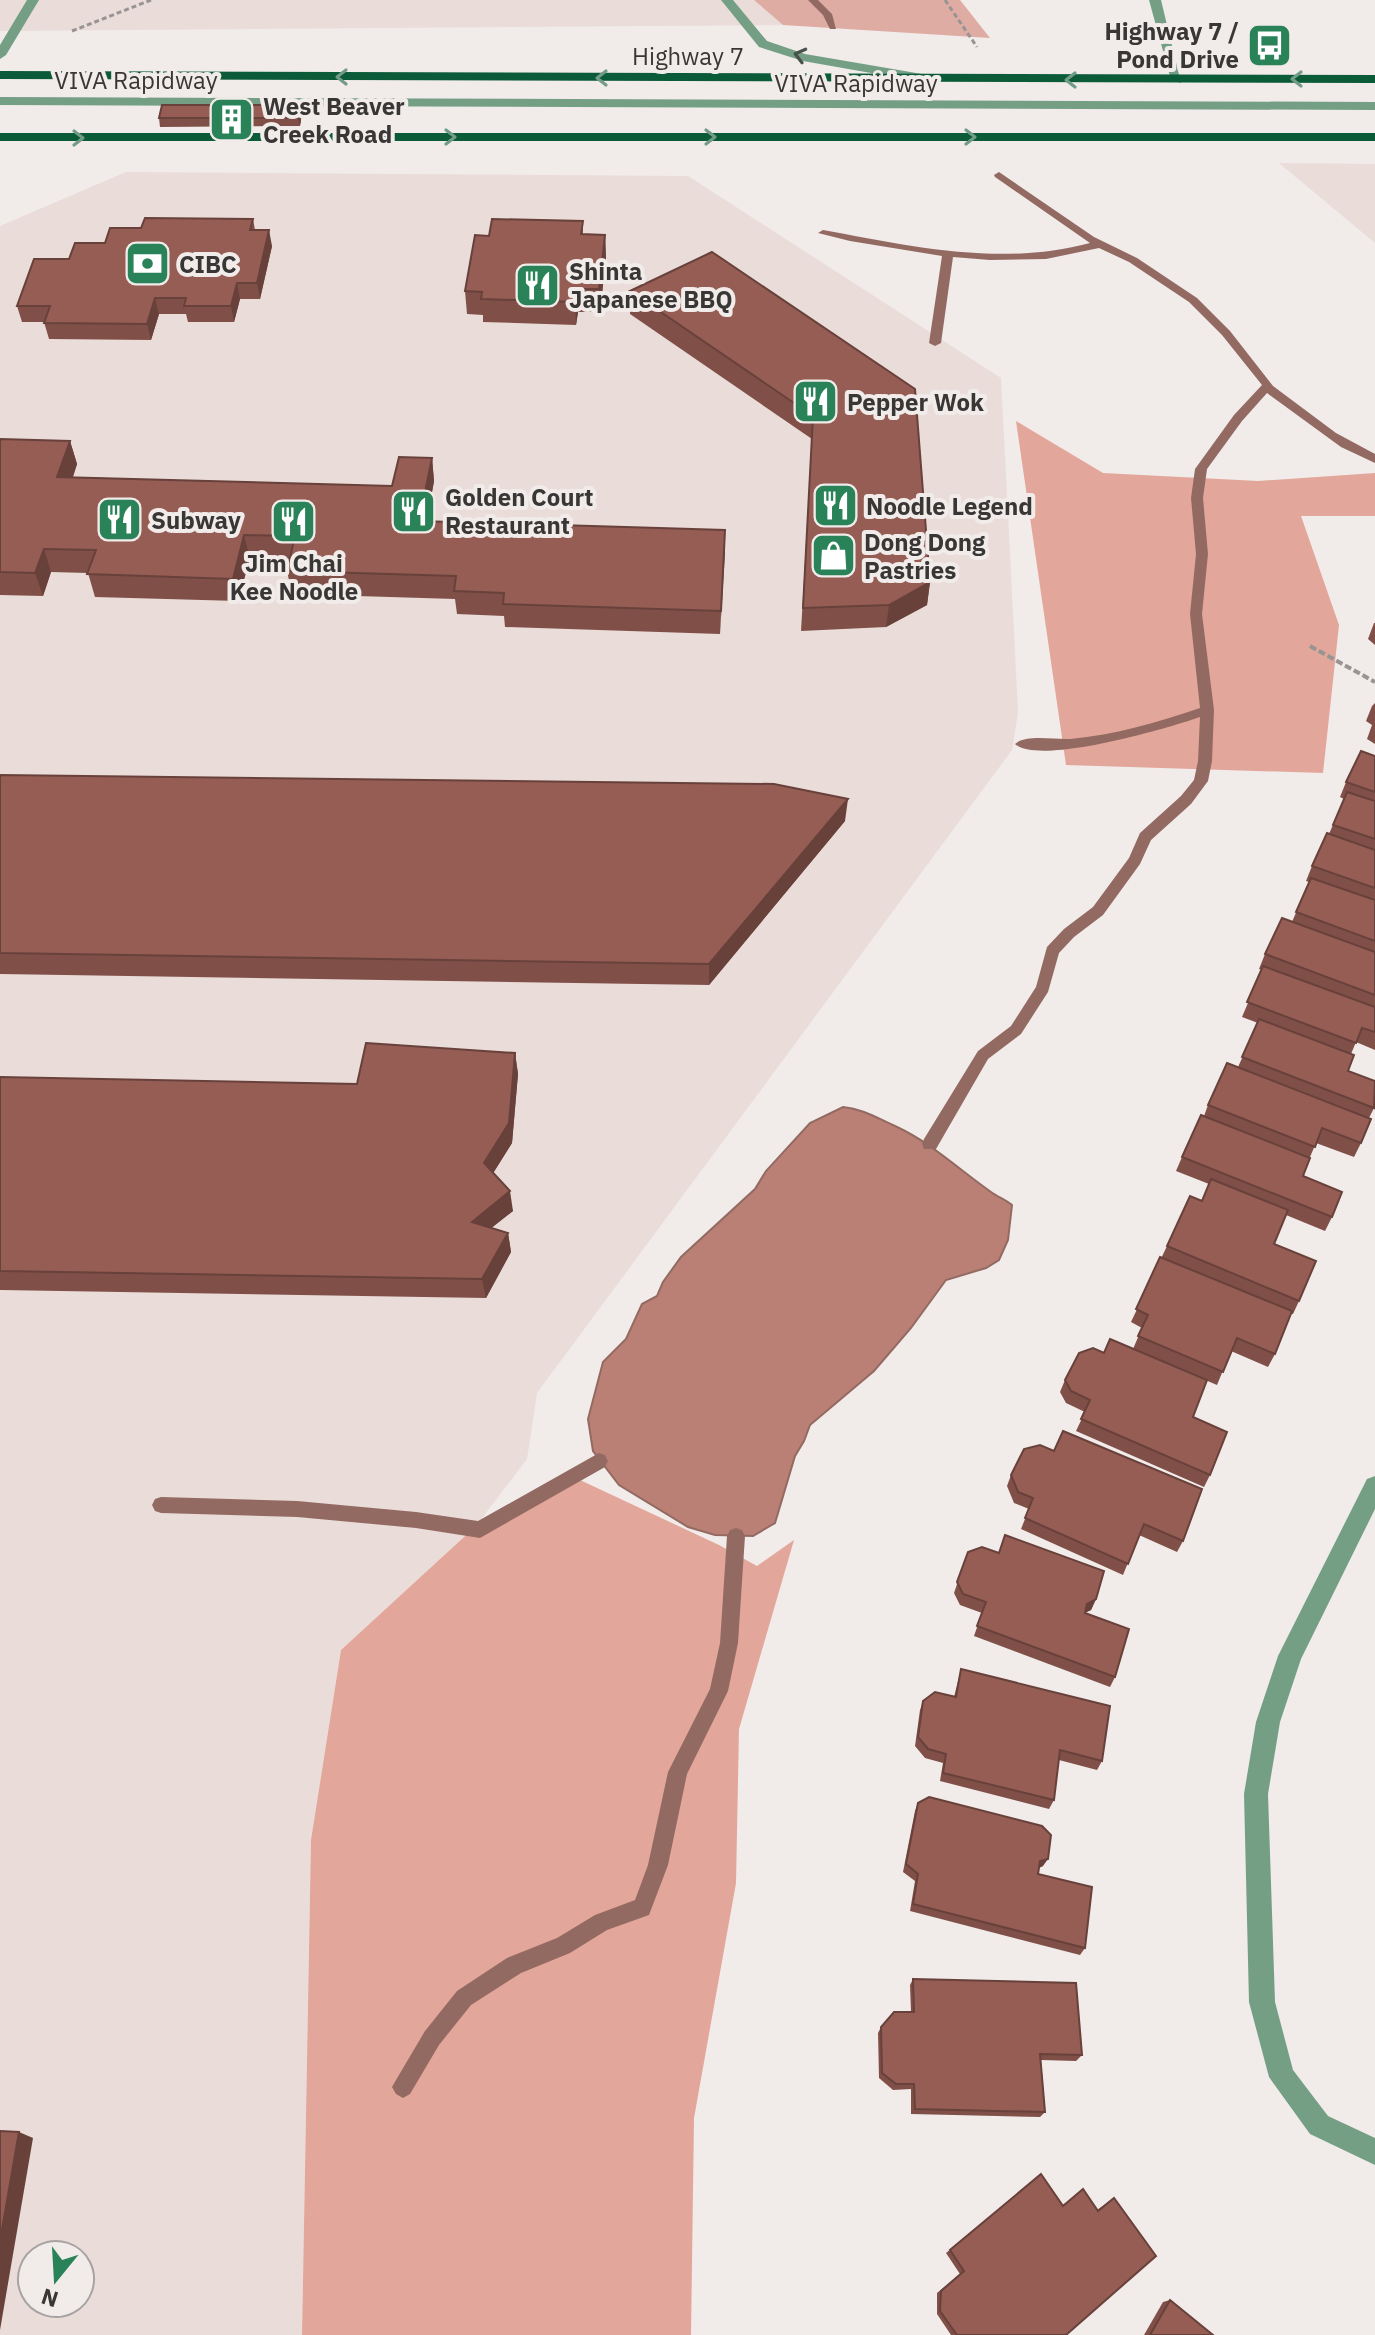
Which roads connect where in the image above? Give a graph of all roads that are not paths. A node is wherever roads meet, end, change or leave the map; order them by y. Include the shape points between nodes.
1 (33, 0) edge
2 (1155, 0) edge
3 (729, 2) edge
4 (0, 55) edge
5 (0, 75) edge
6 (1375, 79) edge
7 (932, 80) junction
8 (1177, 80) junction
9 (0, 101) edge
10 (1375, 106) edge
11 (0, 137) edge
12 (1375, 137) edge
13 (1375, 1486) edge
14 (1375, 2152) edge

1 - 4 street
2 - 8 street
7 -> 3 street via 803,57 763,44
7 -> 5 main road, Highway 7
6 -> 8 main road, Highway 7
8 -> 7 main road, Highway 7
9 - 10 street, VIVA Rapidway
11 -> 12 main road
13 - 14 street via 1290,1656 1268,1722 1256,1794 1262,2002 1282,2077 1319,2125

